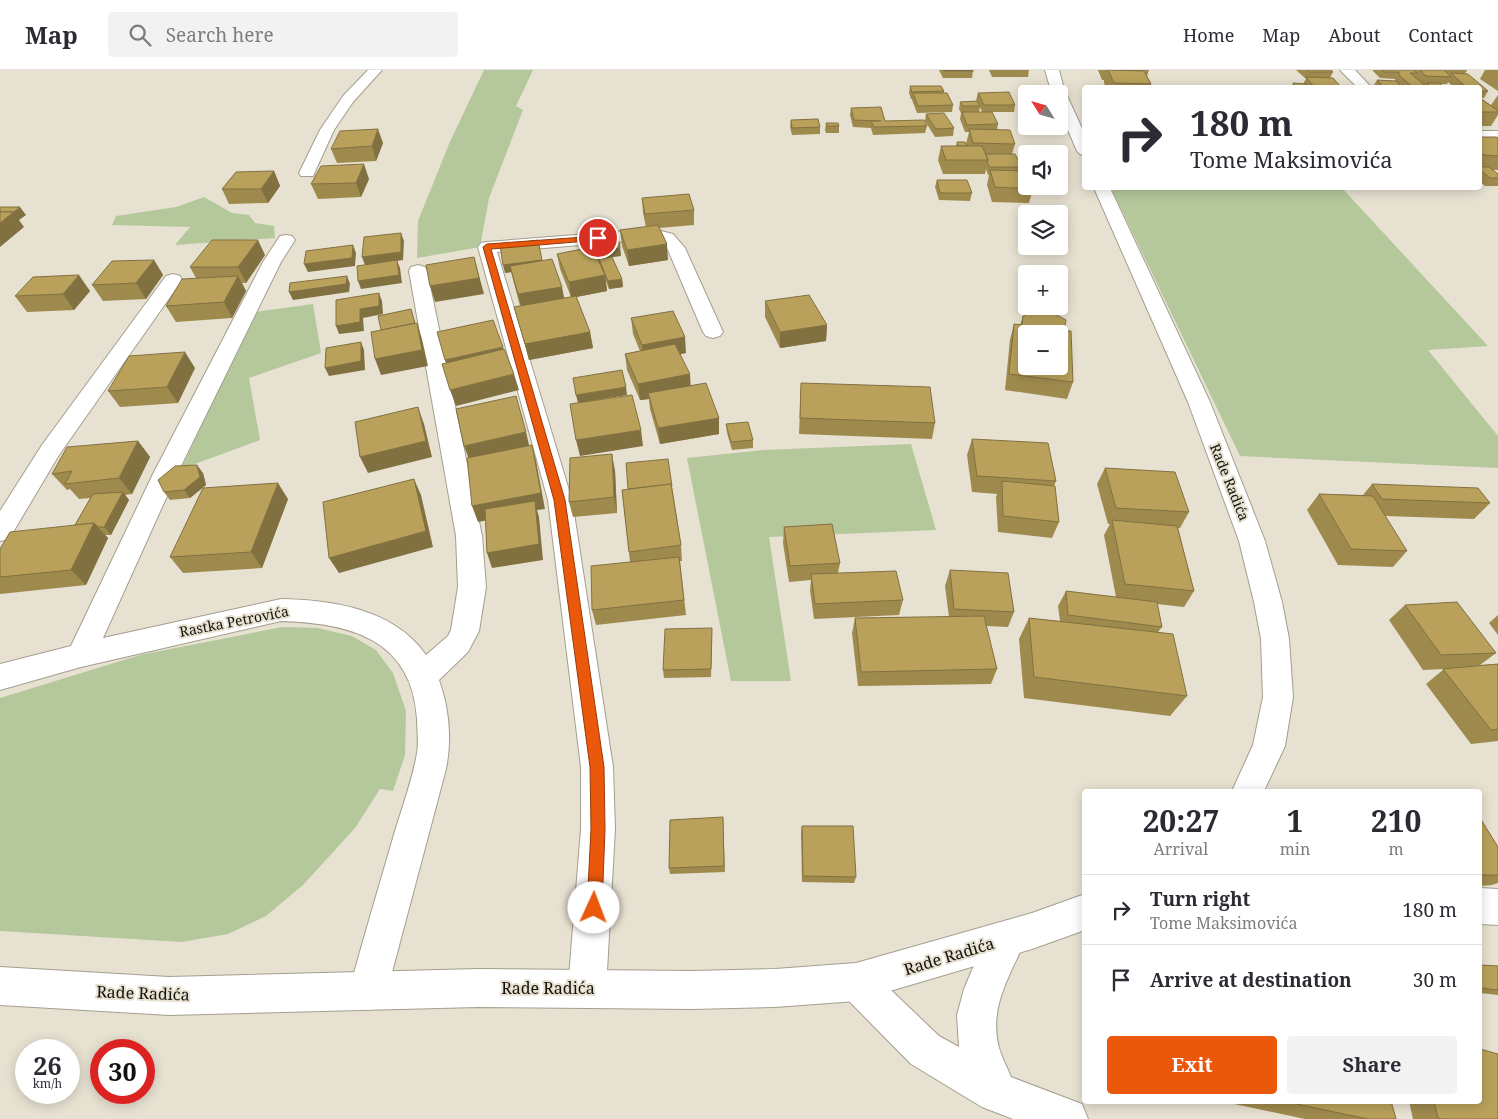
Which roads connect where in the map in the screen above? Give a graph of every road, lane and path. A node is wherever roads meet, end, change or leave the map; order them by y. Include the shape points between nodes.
1 (375, 70) edge
2 (1052, 70) edge
3 (1347, 70) edge
4 (1363, 85) edge
5 (1498, 135) edge
6 (1482, 136) edge
7 (1082, 144) edge
8 (307, 173) dead end
9 (1103, 190) edge
10 (286, 240) dead end
11 (418, 271) dead end
12 (173, 280) dead end
13 (713, 332) dead end
14 (0, 532) edge
15 (81, 655) junction
16 (424, 674) junction
17 (0, 677) edge
18 (1253, 788) edge
19 (1482, 906) edge
20 (1498, 907) edge
21 (1082, 913) edge
22 (1008, 938) junction
23 (856, 982) junction
24 (0, 986) edge
25 (587, 989) junction
26 (368, 991) junction
27 (997, 1092) junction
28 (1067, 1119) edge

1 - 8 street via 348,99 326,130
2 - 7 street
3 - 4 street
5 - 6 street
9 - 18 street, Rade Radića via 1199,402 1252,541 1275,639 1278,697 1269,746
10 - 15 street via 165,474
11 - 16 street via 469,536 472,587 465,631 458,644
12 - 14 street via 50,452
13 - 25 street via 676,248 667,238 653,234 487,247 560,500 597,767 595,898
15 - 16 street, Rastka Petrovića via 263,613 302,609 333,612 384,631 406,650
15 - 17 street, Rastka Petrovića
16 - 26 street, Rastka Petrovića via 434,710 432,756
19 - 20 street
21 - 22 street, Rade Radića
22 - 23 street, Rade Radića
22 - 27 street via 988,975 975,1015 978,1046
23 - 25 street, Rade Radića via 775,988
23 - 27 street via 925,1050
24 - 26 street, Rade Radića via 169,996
25 - 26 street, Rade Radića
27 - 28 street

